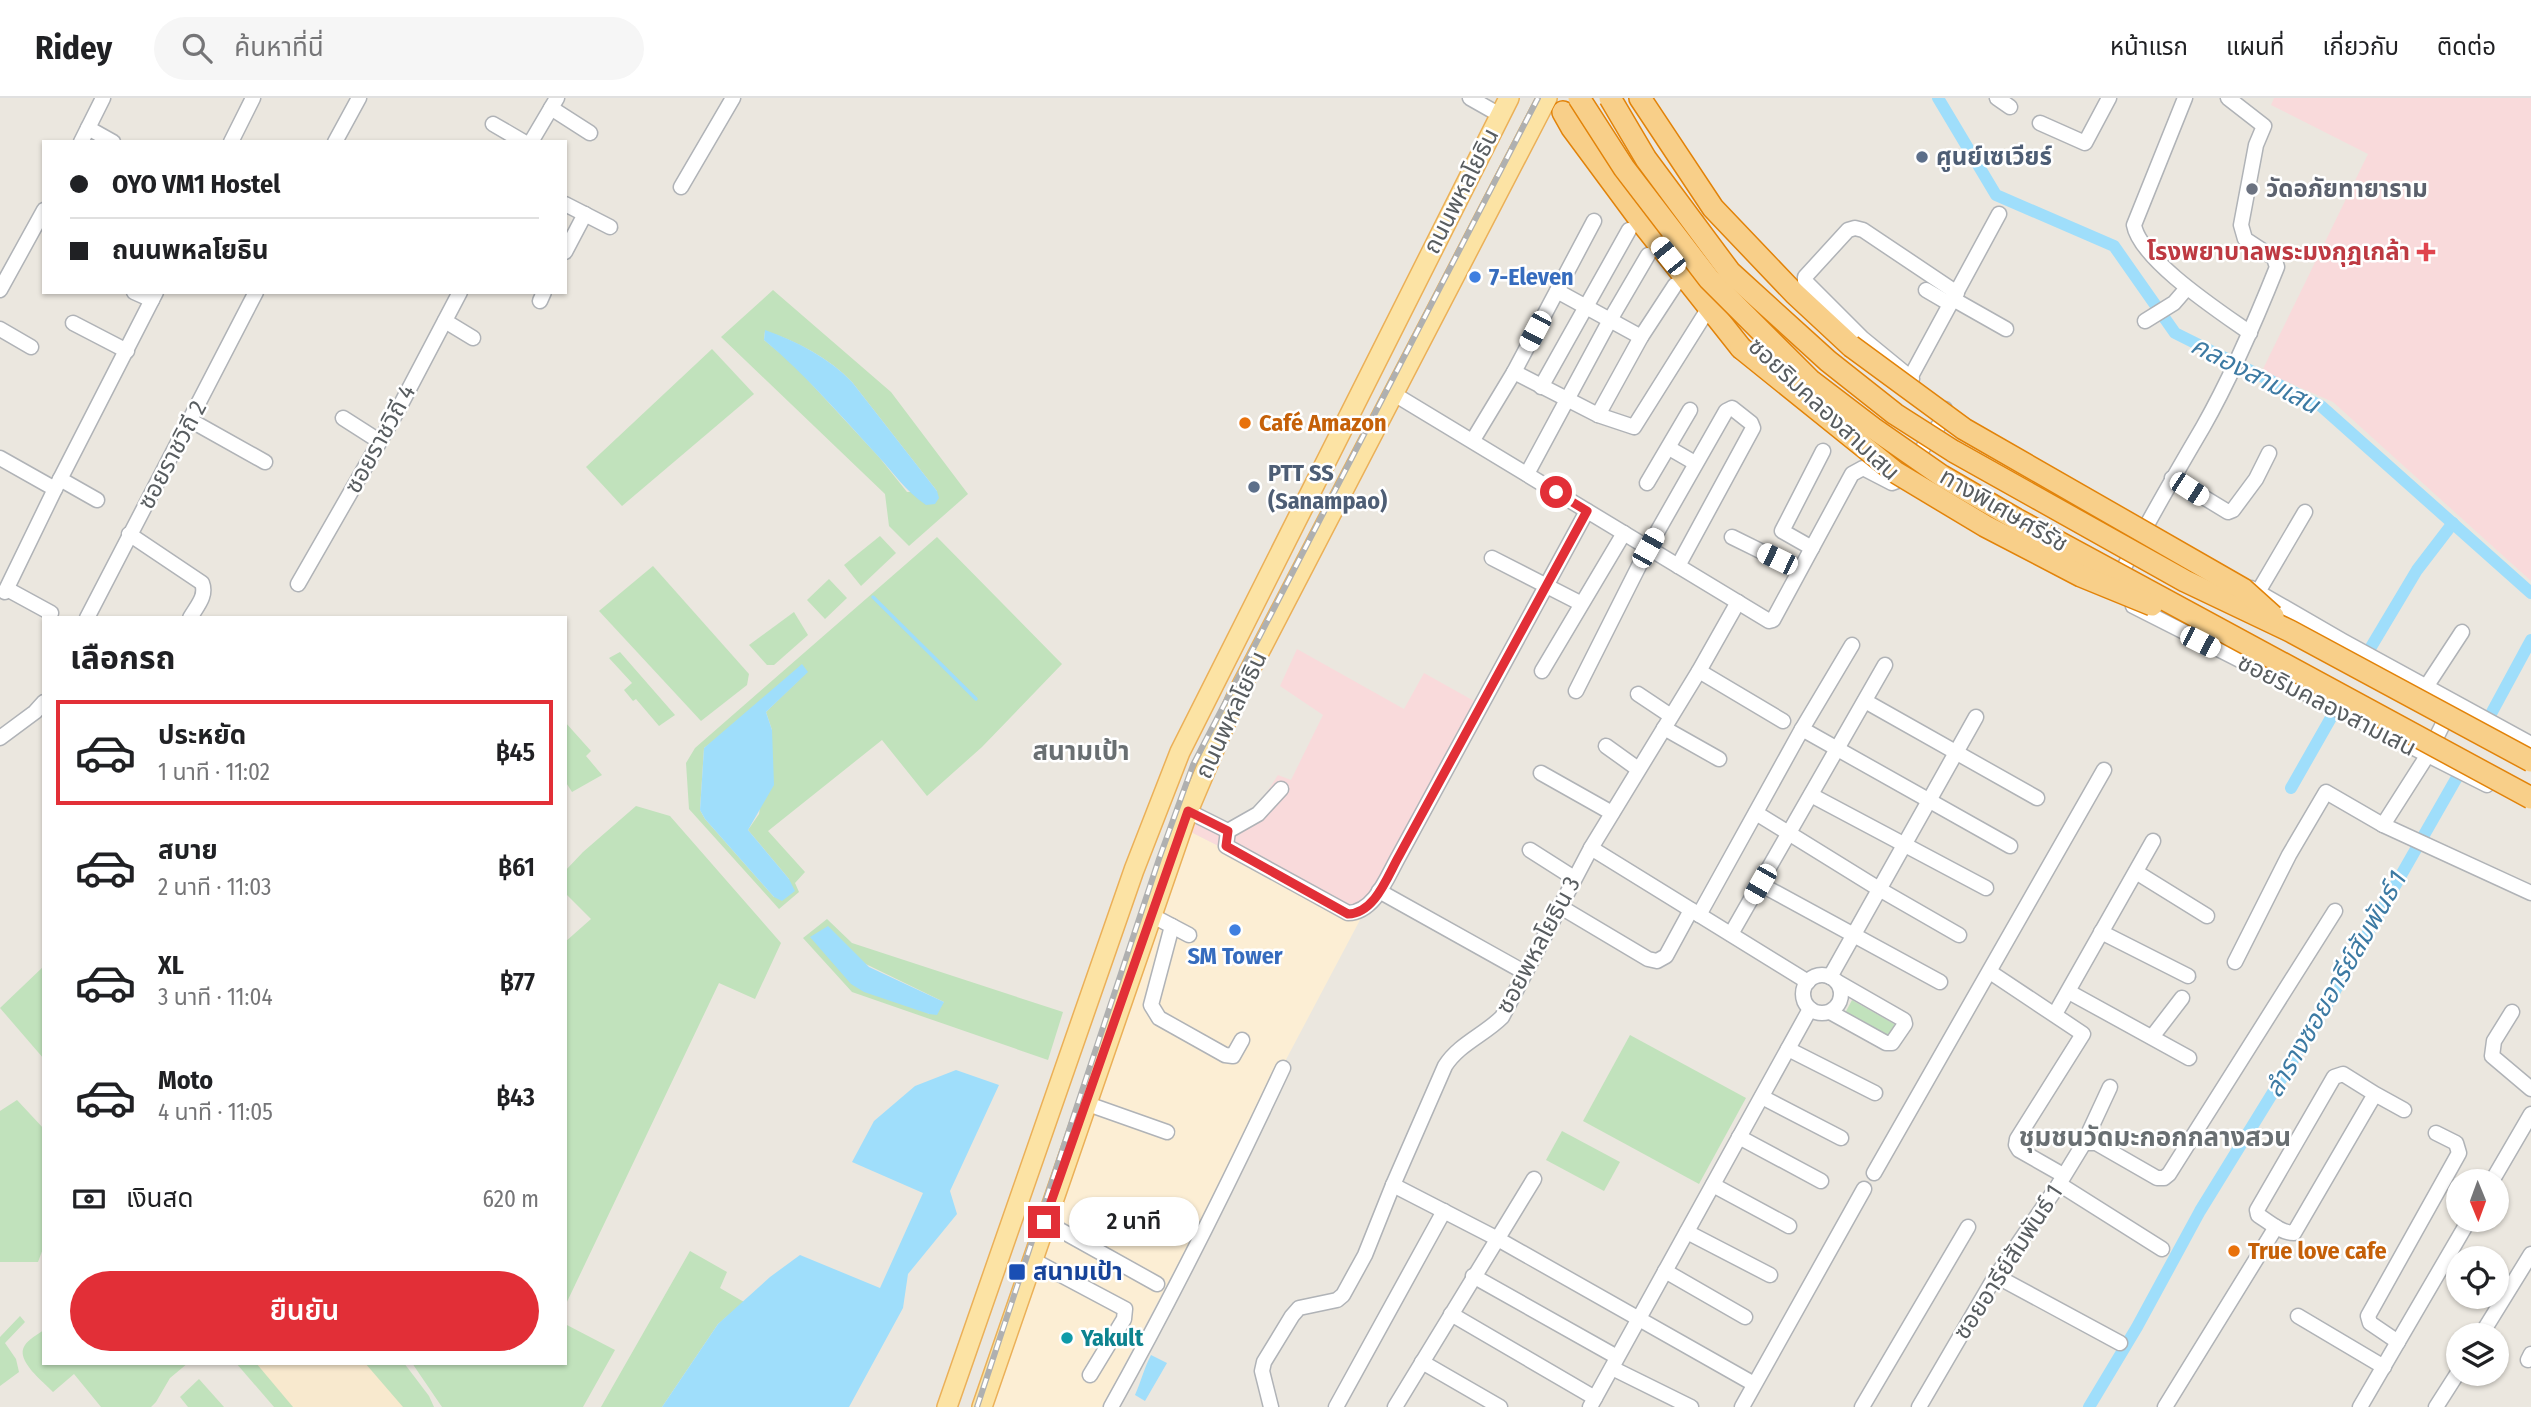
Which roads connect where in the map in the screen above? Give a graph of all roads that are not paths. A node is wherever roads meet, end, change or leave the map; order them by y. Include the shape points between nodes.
1 (103, 98) edge
2 (253, 98) edge
3 (359, 98) edge
4 (733, 98) edge
5 (1470, 98) edge
6 (1610, 98) edge
7 (1640, 98) edge
8 (1997, 98) edge
9 (2109, 98) edge
10 (2185, 98) edge
11 (2228, 98) edge
12 (1559, 102) edge
13 (554, 103) edge
14 (1504, 106) edge
15 (2010, 107) dead end
16 (493, 124) dead end
17 (2040, 124) dead end
18 (88, 128) junction
19 (590, 133) dead end
20 (82, 140) edge
21 (109, 140) edge
22 (232, 140) edge
23 (336, 140) edge
24 (521, 140) edge
25 (532, 140) edge
26 (681, 187) dead end
27 (567, 205) edge
28 (42, 214) edge
29 (585, 214) junction
30 (1999, 214) dead end
31 (1594, 221) dead end
32 (610, 227) dead end
33 (1629, 230) dead end
34 (567, 248) edge
35 (1661, 251) junction
36 (1675, 285) dead end
37 (2187, 288) junction
38 (0, 290) edge
39 (1556, 290) junction
40 (1926, 290) dead end
41 (255, 294) edge
42 (459, 294) edge
43 (154, 296) edge
44 (1953, 298) junction
45 (1585, 307) junction
46 (1705, 314) dead end
47 (2151, 318) dead end
48 (1610, 320) junction
49 (445, 321) junction
50 (74, 323) dead end
51 (0, 329) edge
52 (2006, 330) dead end
53 (2250, 333) junction
54 (1641, 337) junction
55 (473, 338) dead end
56 (31, 347) dead end
57 (127, 351) junction
58 (1514, 372) junction
59 (1910, 377) junction
60 (1541, 387) junction
61 (1394, 394) junction
62 (1567, 401) junction
63 (1690, 410) dead end
64 (1598, 415) junction
65 (1946, 415) junction
66 (343, 418) dead end
67 (190, 421) junction
68 (379, 440) junction
69 (1473, 440) junction
70 (1669, 448) junction
71 (1823, 452) dead end
72 (2269, 453) dead end
73 (0, 458) edge
74 (265, 462) dead end
75 (1695, 463) junction
76 (1527, 474) junction
77 (2172, 478) junction
78 (1900, 480) junction
79 (1647, 483) dead end
80 (57, 484) junction
81 (97, 500) dead end
82 (1587, 511) junction
83 (2305, 512) dead end
84 (1300, 513) junction
85 (2145, 526) junction
86 (1325, 527) junction
87 (1624, 533) junction
88 (130, 534) junction
89 (1732, 537) dead end
90 (1648, 548) junction
91 (1812, 548) junction
92 (1492, 558) dead end
93 (1678, 566) junction
94 (1799, 570) junction
95 (298, 584) dead end
96 (1547, 586) junction
97 (2258, 592) junction
98 (2109, 594) junction
99 (1738, 602) junction
100 (1580, 603) junction
101 (51, 613) dead end
102 (88, 616) edge
103 (191, 616) edge
104 (2210, 624) junction
105 (2290, 631) junction
106 (2462, 632) dead end
107 (1852, 645) dead end
108 (1885, 666) dead end
109 (1542, 671) dead end
110 (1699, 671) junction
111 (2426, 687) junction
112 (1576, 691) dead end
113 (1638, 694) dead end
114 (1865, 701) junction
115 (2454, 702) junction
116 (42, 704) edge
117 (1976, 717) dead end
118 (1783, 721) dead end
119 (1667, 722) junction
120 (1802, 729) junction
121 (0, 738) edge
122 (2531, 744) edge
123 (1606, 746) dead end
124 (1837, 748) junction
125 (1956, 753) junction
126 (2427, 755) junction
127 (1719, 759) dead end
128 (2531, 761) edge
129 (1639, 769) junction
130 (2104, 770) dead end
131 (1541, 773) dead end
132 (1281, 789) dead end
133 (1811, 795) junction
134 (2037, 798) dead end
135 (2531, 798) edge
136 (1929, 801) junction
137 (2531, 810) edge
138 (1188, 811) junction
139 (1612, 813) junction
140 (1756, 813) junction
141 (2383, 825) junction
142 (1228, 831) junction
143 (1789, 832) junction
144 (2153, 841) dead end
145 (1904, 845) junction
146 (2010, 846) dead end
147 (1591, 848) junction
148 (1530, 850) dead end
149 (2136, 872) junction
150 (1574, 878) junction
151 (1760, 884) junction
152 (1986, 888) dead end
153 (1879, 889) junction
154 (1380, 891) junction
155 (2531, 893) edge
156 (1559, 906) junction
157 (2335, 911) dead end
158 (1695, 912) junction
159 (1151, 915) junction
160 (2207, 916) dead end
161 (1172, 926) junction
162 (2101, 932) junction
163 (1731, 934) junction
164 (1854, 934) junction
165 (1189, 935) dead end
166 (1959, 935) dead end
167 (2235, 962) dead end
168 (1524, 972) junction
169 (1990, 972) junction
170 (2189, 976) dead end
171 (1833, 979) junction
172 (1808, 982) junction
173 (1940, 982) dead end
174 (2069, 992) junction
175 (2182, 998) dead end
176 (1810, 1009) junction
177 (1830, 1012) junction
178 (2512, 1012) dead end
179 (2055, 1014) junction
180 (2152, 1037) junction
181 (1242, 1040) dead end
182 (1788, 1049) junction
183 (2189, 1058) dead end
184 (1283, 1068) dead end
185 (1062, 1074) junction
186 (1092, 1084) junction
187 (2110, 1087) dead end
188 (2531, 1089) edge
189 (1875, 1093) dead end
190 (2375, 1094) junction
191 (1762, 1097) junction
192 (1085, 1103) junction
193 (2404, 1110) dead end
194 (2531, 1114) edge
195 (1167, 1132) dead end
196 (2436, 1133) dead end
197 (1739, 1137) junction
198 (1841, 1138) dead end
199 (2084, 1143) junction
200 (2499, 1169) edge
201 (1874, 1173) dead end
202 (1534, 1179) dead end
203 (2061, 1180) junction
204 (1821, 1181) dead end
205 (1393, 1185) junction
206 (1713, 1185) junction
207 (1864, 1189) dead end
208 (1444, 1211) junction
209 (1044, 1222) junction
210 (1789, 1226) dead end
211 (1968, 1227) dead end
212 (2276, 1227) junction
213 (1687, 1232) junction
214 (2462, 1232) edge
215 (1496, 1238) junction
216 (2162, 1249) dead end
217 (2531, 1254) edge
218 (1031, 1259) junction
219 (1665, 1271) junction
220 (1770, 1275) dead end
221 (1474, 1276) junction
222 (1996, 1276) junction
223 (2525, 1277) edge
224 (1157, 1284) dead end
225 (1451, 1314) junction
226 (2298, 1316) dead end
227 (1745, 1317) dead end
228 (1639, 1320) junction
229 (2490, 1323) edge
230 (2398, 1342) junction
231 (2120, 1343) dead end
232 (1422, 1362) junction
233 (1615, 1362) junction
234 (2384, 1367) junction
235 (1090, 1375) dead end
236 (1754, 1384) junction
237 (2449, 1386) edge
238 (1592, 1402) edge
239 (947, 1407) edge
240 (982, 1407) edge
241 (1111, 1407) edge
242 (1271, 1407) edge
243 (1336, 1407) edge
244 (1395, 1407) edge
245 (1500, 1407) edge
246 (1691, 1407) edge
247 (1742, 1407) edge
248 (1862, 1407) edge
249 (1919, 1407) edge
250 (2165, 1407) edge
251 (2360, 1407) edge
252 (2436, 1407) edge

1 - 18 street
2 - 22 street
3 - 23 street
4 - 26 street
5 - 14 street
6 - 105 highway, ทางพิเศษศรีรัช, bridge via 1647,159 1730,272 1876,399 1953,452 2056,510 2185,581
7 - 105 highway, bridge via 1713,208 1851,346 1964,429 2243,589
8 - 15 street
9 - 17 street via 2085,143
10 - 37 street via 2134,225 2161,264
11 - 53 street via 2264,126 2241,225 2245,239 2277,262
12 - 35 highway via 1572,128
12 - 61 main road, ถนนพหลโยธิน
12 - 104 highway, ทางพิเศษศรีรัช, bridge via 1624,168 1709,279 1810,380 1942,476
13 - 19 street
13 - 25 street
14 - 84 main road, ถนนพหลโยธิน
16 - 24 street
18 - 20 street
18 - 21 street
27 - 29 street
28 - 38 street
29 - 32 street
29 - 34 street
30 - 44 street
31 - 39 street
33 - 45 street
35 - 48 street
35 - 78 street, ซอยริมคลองสามเสน via 1794,384 1881,455
35 - 104 highway, bridge via 1741,348 1895,472 2081,576
36 - 54 street
37 - 47 street
37 - 53 street
39 - 45 street
39 - 58 street
40 - 44 street
41 - 67 street, ซอยราชวิถี 2
42 - 49 street, ซอยราชวิถี 4
43 - 57 street
44 - 52 street
44 - 59 street
44 - 59 street via 1855,228 1847,230 1807,272 1805,281 1862,338
45 - 48 street
45 - 60 street
46 - 64 street via 1634,428
48 - 54 street
48 - 62 street
49 - 55 street
49 - 68 street, ซอยราชวิถี 4
50 - 57 street
51 - 56 street
53 - 77 street
54 - 64 street
57 - 80 street
58 - 60 street
58 - 69 street
59 - 65 street via 1938,400
60 - 62 street
61 - 69 street
61 - 86 main road, ถนนพหลโยธิน
62 - 64 street
62 - 76 street
63 - 70 street
65 - 78 street
65 - 85 street
66 - 68 street
67 - 74 street
67 - 88 street, ซอยราชวิถี 2
68 - 95 street, ซอยราชวิถี 4
69 - 76 street
70 - 75 street
70 - 79 street
71 - 91 street via 1782,531
72 - 77 street via 2256,479 2228,512
73 - 80 street
75 - 90 street
75 - 93 street via 1728,408 1751,423 1753,428
76 - 82 street
77 - 85 street
78 - 91 street via 1892,483 1863,468 1852,474
78 - 98 street, ซอยริมคลองสามเสน
80 - 81 street
80 - 101 street via 6,590
82 - 87 street
82 - 96 street
83 - 97 street
84 - 86 main road
84 - 185 main road, ถนนพหลโยธิน via 1180,752
85 - 97 street
85 - 98 street
86 - 138 main road, ถนนพหลโยธิน via 1239,691
87 - 90 street
87 - 100 street
88 - 102 street, ซอยราชวิถี 2
88 - 103 street via 202,583 203,597
89 - 94 street
90 - 93 street
90 - 112 street
91 - 94 street
92 - 96 street
93 - 99 street
94 - 99 street via 1773,620 1765,620
96 - 100 street
96 - 154 street
97 - 111 street
98 - 126 street, ซอยริมคลองสามเสน
99 - 110 street, ซอยพหลโยธิน 3
100 - 109 street
104 - 135 highway, ทางพิเศษศรีรัช, bridge
105 - 128 highway, ทางพิเศษศรีรัช, bridge
106 - 111 street
107 - 120 street
108 - 114 street
110 - 118 street
110 - 119 street, ซอยพหลโยธิน 3
111 - 115 street
113 - 119 street
114 - 124 street
114 - 125 street
115 - 122 street
115 - 126 street
116 - 121 street
117 - 125 street
119 - 127 street
119 - 129 street, ซอยพหลโยธิน 3
120 - 124 street
120 - 140 street
123 - 129 street
124 - 133 street
124 - 136 street
125 - 134 street
125 - 136 street
126 - 137 street, ซอยริมคลองสามเสน
126 - 141 street
129 - 139 street, ซอยพหลโยธิน 3
130 - 169 street
131 - 139 street
132 - 142 street via 1258,814
133 - 143 street
133 - 145 street
136 - 145 street
136 - 146 street
138 - 142 street
138 - 159 main road, ถนนพหลโยธิน
139 - 147 street, ซอยพหลโยธิน 3
140 - 143 street
140 - 158 street
141 - 155 street
141 - 167 street via 2326,792
142 - 154 street via 1226,846 1348,914 1368,906
143 - 151 street
143 - 153 street
144 - 149 street
145 - 152 street
145 - 153 street
147 - 150 street, ซอยพหลโยธิน 3
147 - 158 street
148 - 150 street
149 - 160 street
149 - 162 street
150 - 156 street, ซอยพหลโยธิน 3
151 - 163 street
151 - 164 street
153 - 164 street
153 - 166 street
154 - 168 street
156 - 158 street via 1657,961 1666,956
156 - 168 street, ซอยพหลโยธิน 3
157 - 199 street via 2169,1174 2157,1178 2096,1143
158 - 163 street
159 - 161 street
159 - 186 main road, ถนนพหลโยธิน
161 - 165 street
161 - 181 street via 1151,1004 1159,1018 1225,1055 1233,1056
162 - 170 street
162 - 174 street
163 - 172 street
164 - 171 street
164 - 173 street
168 - 205 street, ซอยพหลโยธิน 3 via 1502,1017 1454,1052 1445,1066
169 - 179 street
169 - 201 street
171 - 172 street via 1818,976
171 - 177 street via 1841,998
171 - 177 street via 1905,1024 1892,1042 1886,1043
172 - 176 street via 1803,993
174 - 179 street
174 - 180 street
175 - 180 street
176 - 177 street
176 - 182 street
178 - 188 street via 2494,1041 2492,1056
179 - 203 street via 2083,1034 2016,1145
180 - 183 street
182 - 189 street
182 - 191 street
184 - 241 street via 1221,1201
185 - 186 main road
185 - 239 main road, ถนนพหลโยธิน
186 - 192 main road, ถนนพหลโยธิน
187 - 199 street, ซอยอารีย์สัมพันธ์ 1
190 - 193 street
190 - 212 street via 2296,1231 2290,1234
190 - 212 street via 2343,1074 2334,1077 2257,1210
191 - 197 street
191 - 198 street
192 - 195 street
192 - 209 main road, ถนนพหลโยธิน
194 - 200 street
196 - 230 street via 2456,1143 2459,1153 2368,1316 2370,1323
197 - 204 street
197 - 206 street
199 - 203 street, ซอยอารีย์สัมพันธ์ 1
202 - 215 street
203 - 216 street
203 - 222 street, ซอยอารีย์สัมพันธ์ 1
205 - 208 street
205 - 242 street, ซอยพหลโยธิน 3 via 1343,1295 1298,1308 1264,1362
206 - 210 street
206 - 213 street
207 - 236 street
208 - 215 street
208 - 243 street
209 - 218 main road, ถนนพหลโยธิน
209 - 224 street
211 - 248 street
212 - 250 street
213 - 219 street
213 - 220 street
214 - 230 street
215 - 221 street
215 - 228 street
217 - 223 street
218 - 235 street via 1125,1309 1124,1319
218 - 240 main road, ถนนพหลโยธิน
219 - 227 street
219 - 228 street
221 - 225 street
221 - 233 street
222 - 231 street
222 - 249 street, ซอยอารีย์สัมพันธ์ 1
223 - 229 street
225 - 232 street
225 - 238 street
226 - 234 street
228 - 233 street
228 - 236 street
230 - 234 street
232 - 244 street
232 - 245 street
233 - 238 street
233 - 246 street
234 - 251 street
236 - 247 street
237 - 252 street

